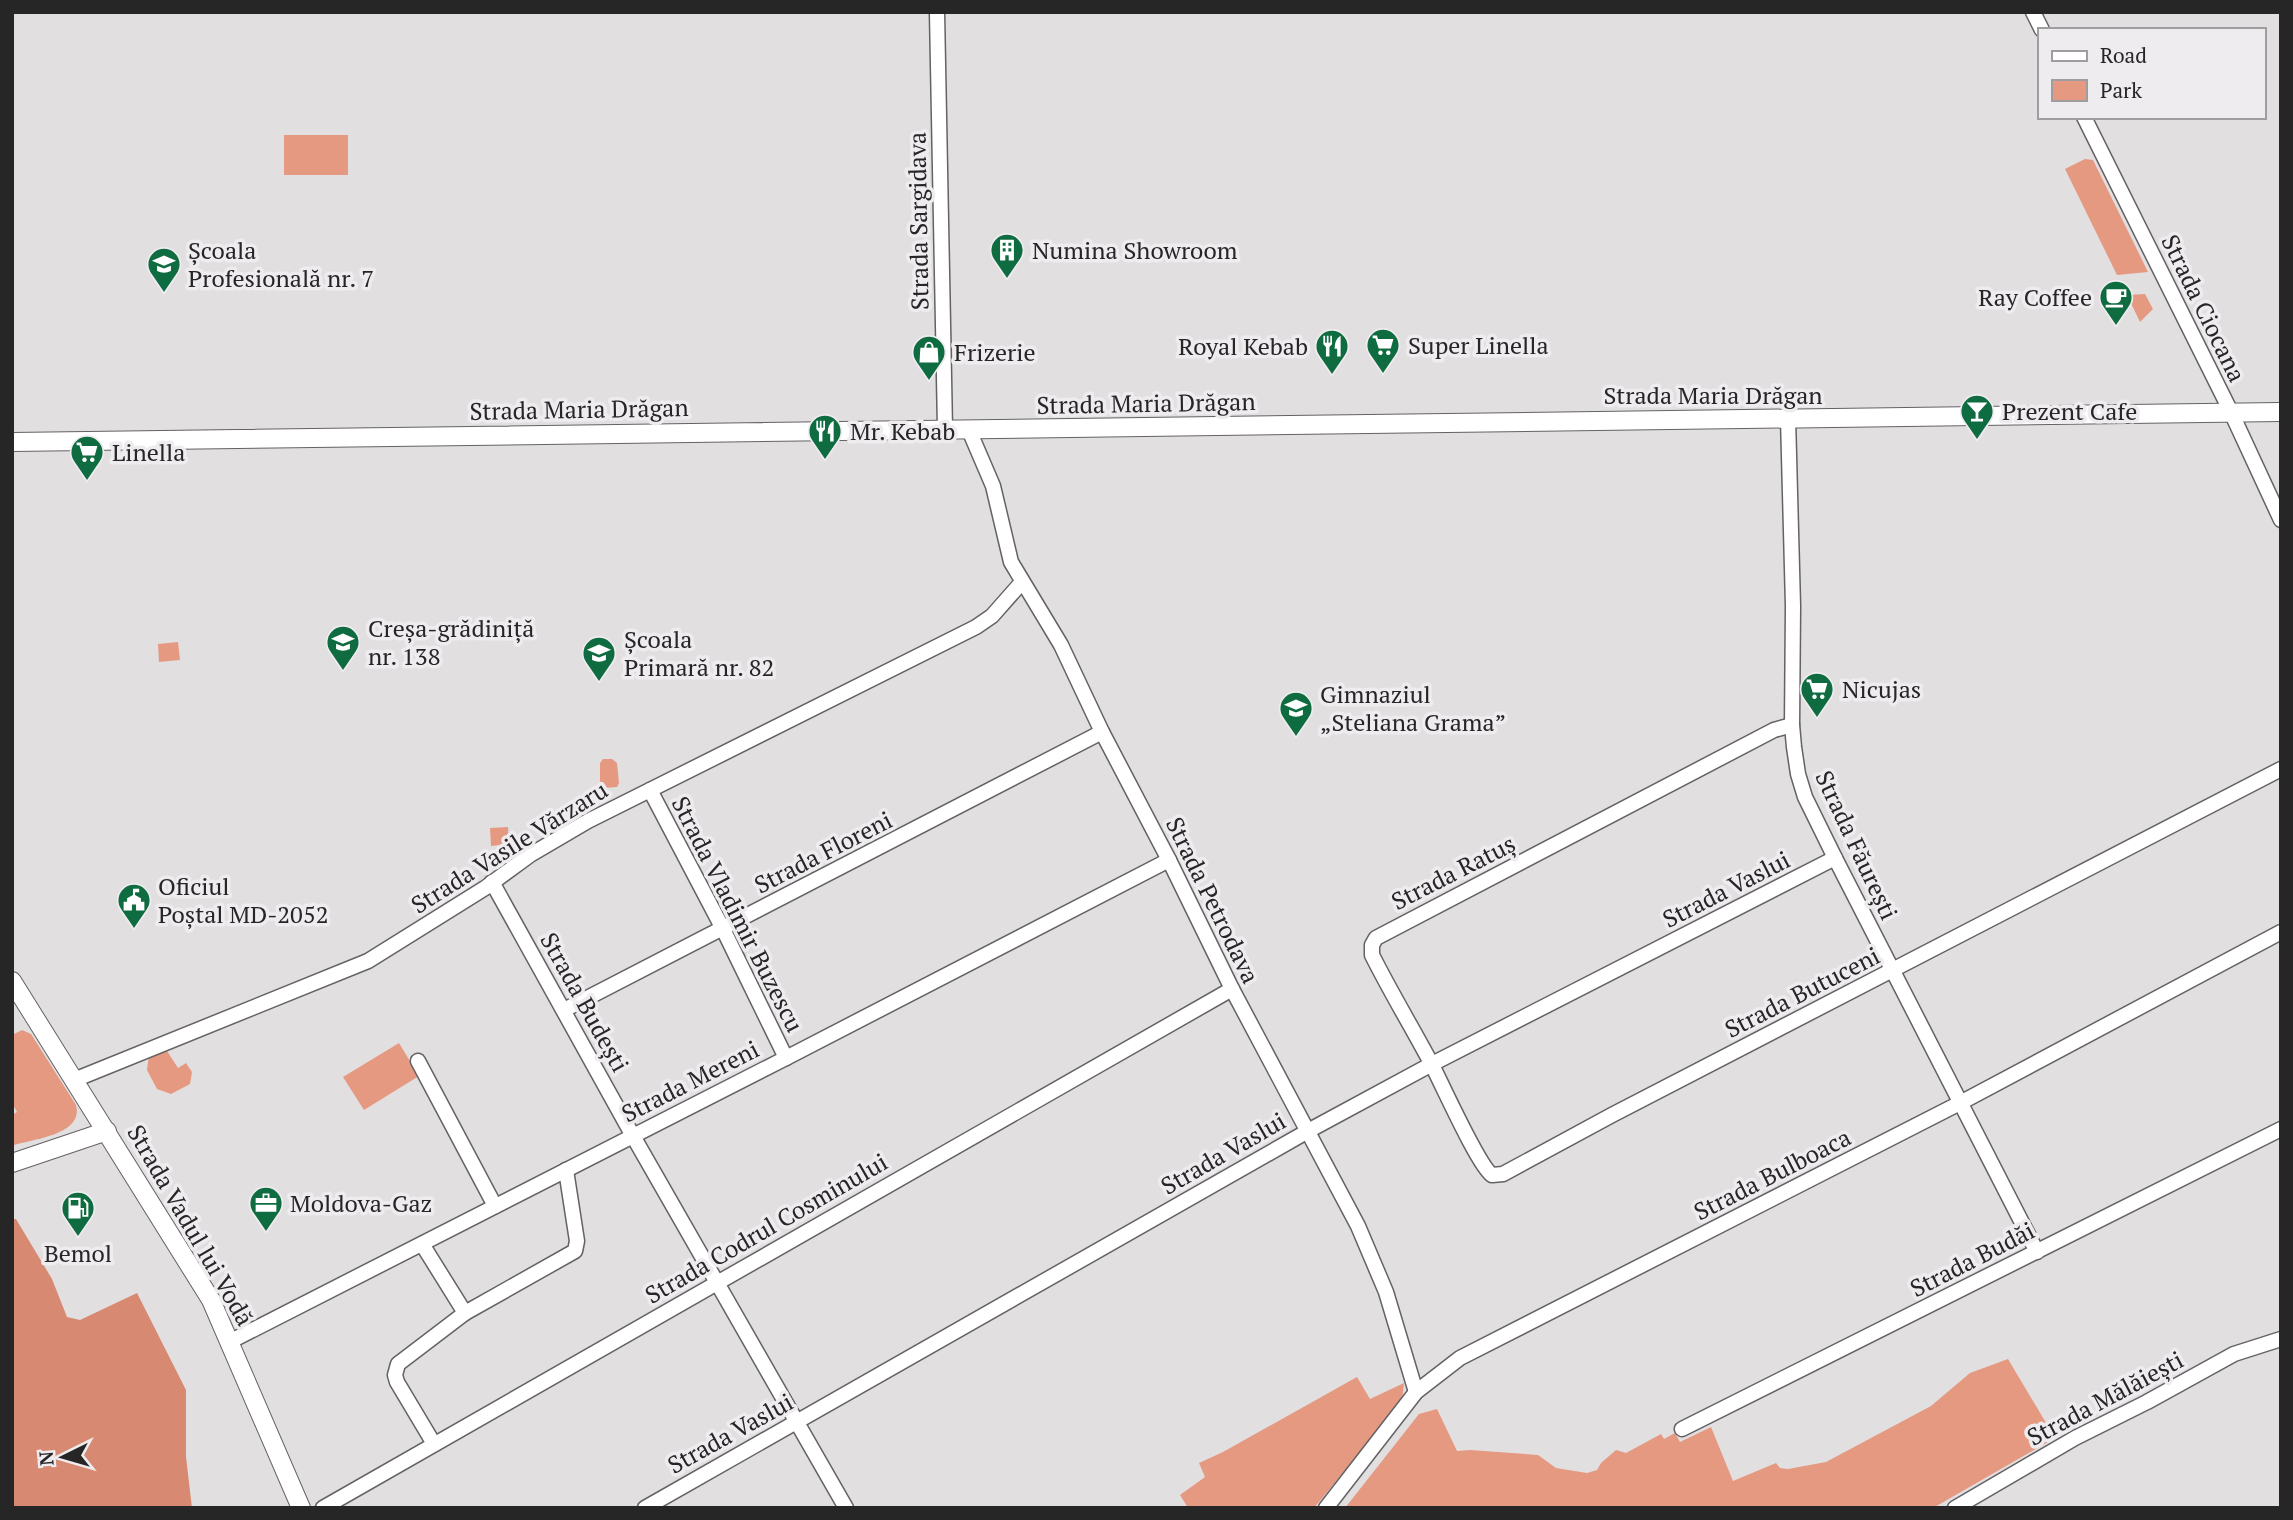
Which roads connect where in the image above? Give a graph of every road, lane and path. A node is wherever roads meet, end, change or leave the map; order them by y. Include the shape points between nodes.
1 (937, 12) edge
2 (2033, 12) edge
3 (2041, 28) edge
4 (2085, 119) edge
5 (2231, 412) junction
6 (2281, 412) edge
7 (1788, 418) junction
8 (945, 429) junction
9 (970, 430) junction
10 (12, 442) edge
11 (2281, 520) edge
12 (1022, 582) junction
13 (1792, 725) junction
14 (1102, 732) junction
15 (2281, 769) edge
16 (650, 790) junction
17 (1835, 858) junction
18 (1169, 860) junction
19 (492, 882) junction
20 (723, 929) junction
21 (2281, 932) edge
22 (1893, 971) junction
23 (12, 981) edge
24 (1232, 989) junction
25 (564, 1010) junction
26 (786, 1058) junction
27 (418, 1061) dead end
28 (1432, 1064) junction
29 (75, 1080) junction
30 (1960, 1103) junction
31 (2281, 1129) edge
32 (107, 1131) junction
33 (1308, 1131) junction
34 (633, 1136) junction
35 (12, 1163) edge
36 (566, 1170) junction
37 (1492, 1175) joint
38 (495, 1206) junction
39 (422, 1244) junction
40 (2037, 1252) junction
41 (718, 1282) junction
42 (465, 1313) junction
43 (2281, 1339) edge
44 (231, 1341) junction
45 (1416, 1392) junction
46 (797, 1423) junction
47 (1682, 1429) dead end
48 (434, 1444) junction
49 (301, 1508) edge
50 (323, 1508) edge
51 (645, 1508) edge
52 (846, 1508) edge
53 (1326, 1508) edge
54 (1955, 1508) edge

1 - 8 street, Strada Sargidava
2 - 3 street
4 - 5 street, Strada Ciocana
5 - 6 main road, Strada Maria Drăgan
5 - 7 main road, Strada Maria Drăgan
5 - 11 street, Strada Ciocana
7 - 9 main road, Strada Maria Drăgan
7 - 13 street, Strada Făurești
8 - 9 main road, Strada Maria Drăgan
8 - 10 main road, Strada Maria Drăgan
9 - 12 street, Strada Petrodava via 993,486 1011,562
12 - 14 street, Strada Petrodava via 1061,645
12 - 16 street, Strada Vasile Vărzaru via 976,627
13 - 17 street, Strada Făurești via 1805,797
13 - 28 street, Strada Ratuș via 1774,730 1376,938 1372,956
14 - 18 street, Strada Petrodava
14 - 20 street, Strada Floreni
15 - 22 street, Strada Butuceni
16 - 19 street, Strada Vasile Vărzaru via 588,821
16 - 20 street, Strada Vladimir Buzescu
17 - 22 street, Strada Făurești
17 - 28 street, Strada Vaslui
18 - 24 street, Strada Petrodava
18 - 26 street, Strada Mereni
19 - 25 street, Strada Budești
19 - 29 street, Strada Vasile Vărzaru via 368,961
20 - 25 street, Strada Floreni
20 - 26 street, Strada Vladimir Buzescu
21 - 30 street, Strada Bulboaca
22 - 30 street, Strada Făurești
22 - 37 street, Strada Butuceni via 1503,1174
23 - 29 main road, Strada Vadul lui Vodă
24 - 33 street, Strada Petrodava
24 - 41 street, Strada Codrul Cosminului
25 - 34 street, Strada Budești
26 - 34 street, Strada Mereni
27 - 38 street
28 - 33 street, Strada Vaslui
28 - 37 street, Strada Ratuș
29 - 32 main road, Strada Vadul lui Vodă
30 - 40 street, Strada Făurești
30 - 45 street, Strada Bulboaca via 1460,1358
31 - 40 street, Strada Budăi
32 - 35 main road
32 - 44 main road, Strada Vadul lui Vodă via 211,1300
33 - 45 street, Strada Petrodava via 1374,1260
33 - 46 street, Strada Vaslui
34 - 36 street, Strada Mereni
34 - 41 street, Strada Budești
36 - 38 street, Strada Mereni
36 - 42 street via 575,1251
38 - 39 street, Strada Mereni
39 - 42 street
39 - 44 street, Strada Mereni
40 - 47 street, Strada Budăi
41 - 46 street, Strada Budești
41 - 48 street, Strada Codrul Cosminului
42 - 48 street via 395,1369 397,1382
43 - 54 street, Strada Mălăiești via 2234,1354
44 - 49 main road, Strada Vadul lui Vodă
45 - 53 street, Strada Bulboaca
46 - 51 street, Strada Vaslui
46 - 52 street, Strada Budești
48 - 50 street, Strada Codrul Cosminului

